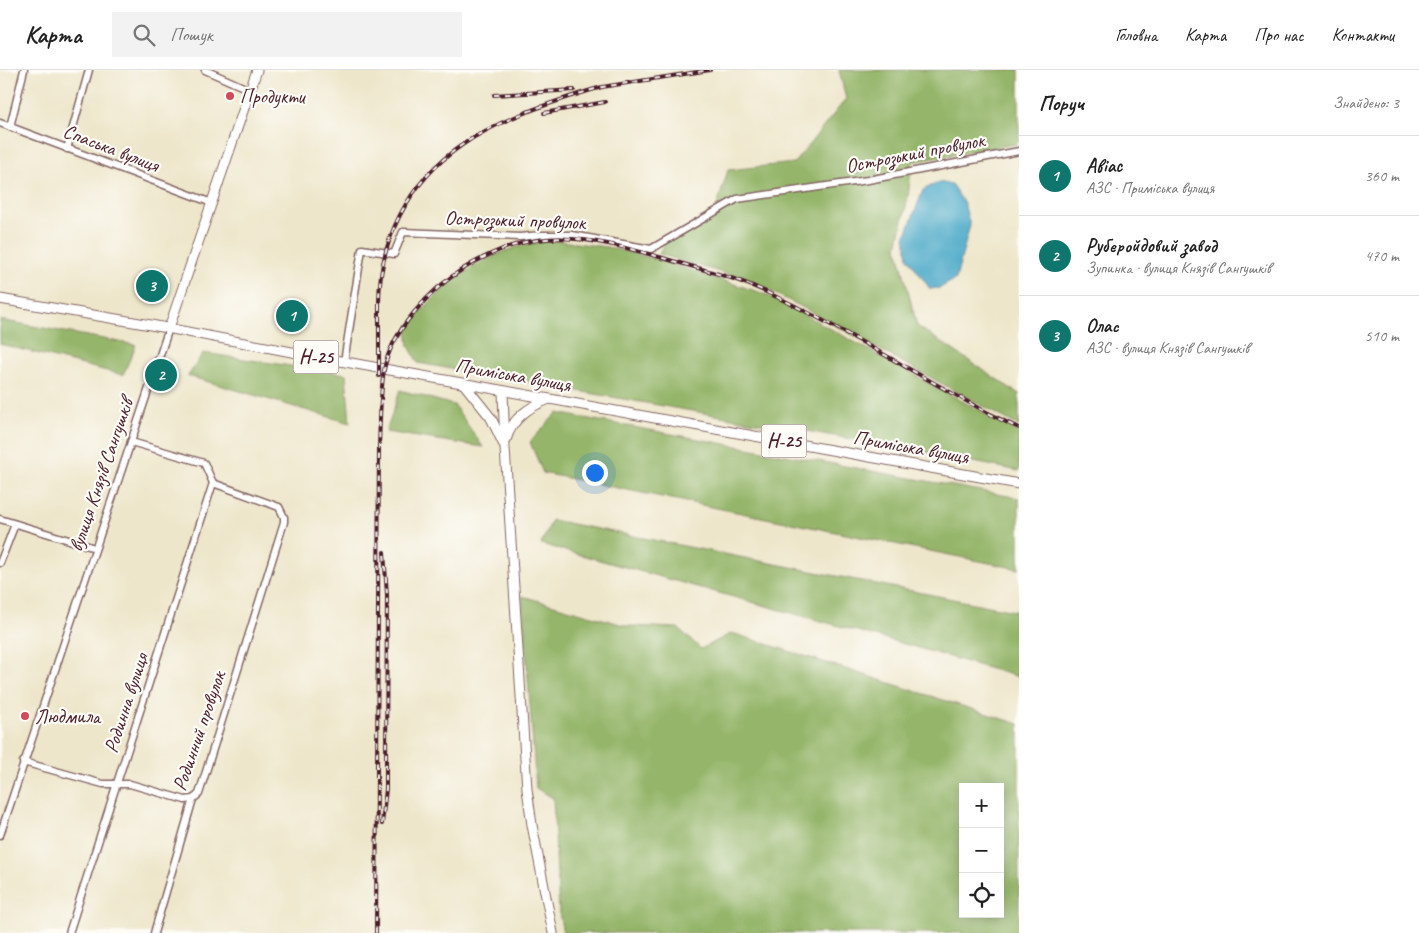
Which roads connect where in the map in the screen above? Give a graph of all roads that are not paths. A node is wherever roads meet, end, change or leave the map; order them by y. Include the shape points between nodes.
1 (24, 70) edge
2 (90, 70) edge
3 (205, 70) edge
4 (256, 70) edge
5 (250, 90) junction
6 (0, 123) edge
7 (10, 127) junction
8 (67, 149) junction
9 (1019, 151) edge
10 (212, 203) junction
11 (0, 299) edge
12 (169, 328) junction
13 (344, 362) junction
14 (463, 383) junction
15 (503, 391) junction
16 (549, 399) junction
17 (131, 442) junction
18 (504, 448) junction
19 (213, 483) junction
20 (1019, 484) edge
21 (0, 518) edge
22 (15, 524) junction
23 (95, 548) junction
24 (0, 563) edge
25 (23, 762) junction
26 (117, 784) junction
27 (193, 799) junction
28 (0, 835) edge
29 (70, 933) edge
30 (154, 933) edge
31 (553, 933) edge

1 - 7 street
2 - 8 street
3 - 5 street
4 - 5 main road, вулиця Князів Сангушків
5 - 10 main road, вулиця Князів Сангушків
6 - 7 street, Спаська вулиця
7 - 8 street, Спаська вулиця
8 - 10 street, Спаська вулиця
9 - 13 street, Острозький провулок via 868,180 737,199 651,248 572,235 520,237 403,232 394,254 362,249
10 - 12 main road, вулиця Князів Сангушків
11 - 12 main road, Приміська вулиця / Н-25
12 - 13 main road, Приміська вулиця / Н-25
12 - 17 street, вулиця Князів Сангушків
13 - 14 main road, Приміська вулиця / Н-25
14 - 15 main road, Приміська вулиця / Н-25
14 - 18 main road via 491,418
15 - 16 main road, Приміська вулиця / Н-25
15 - 18 main road
16 - 18 main road via 521,415 508,433
16 - 20 main road, Приміська вулиця / Н-25
17 - 19 street via 204,463
17 - 23 street, вулиця Князів Сангушків
18 - 31 main road via 527,789
19 - 26 street, Родинна вулиця
19 - 27 street, Родинний провулок via 279,507 284,522 199,794
21 - 22 street
22 - 23 street
22 - 24 street
23 - 25 street, вулиця Князів Сангушків
25 - 26 street via 103,784
25 - 28 street, вулиця Князів Сангушків
26 - 27 street via 130,784 184,800
26 - 29 street, Родинна вулиця
27 - 30 street, Родинний провулок

